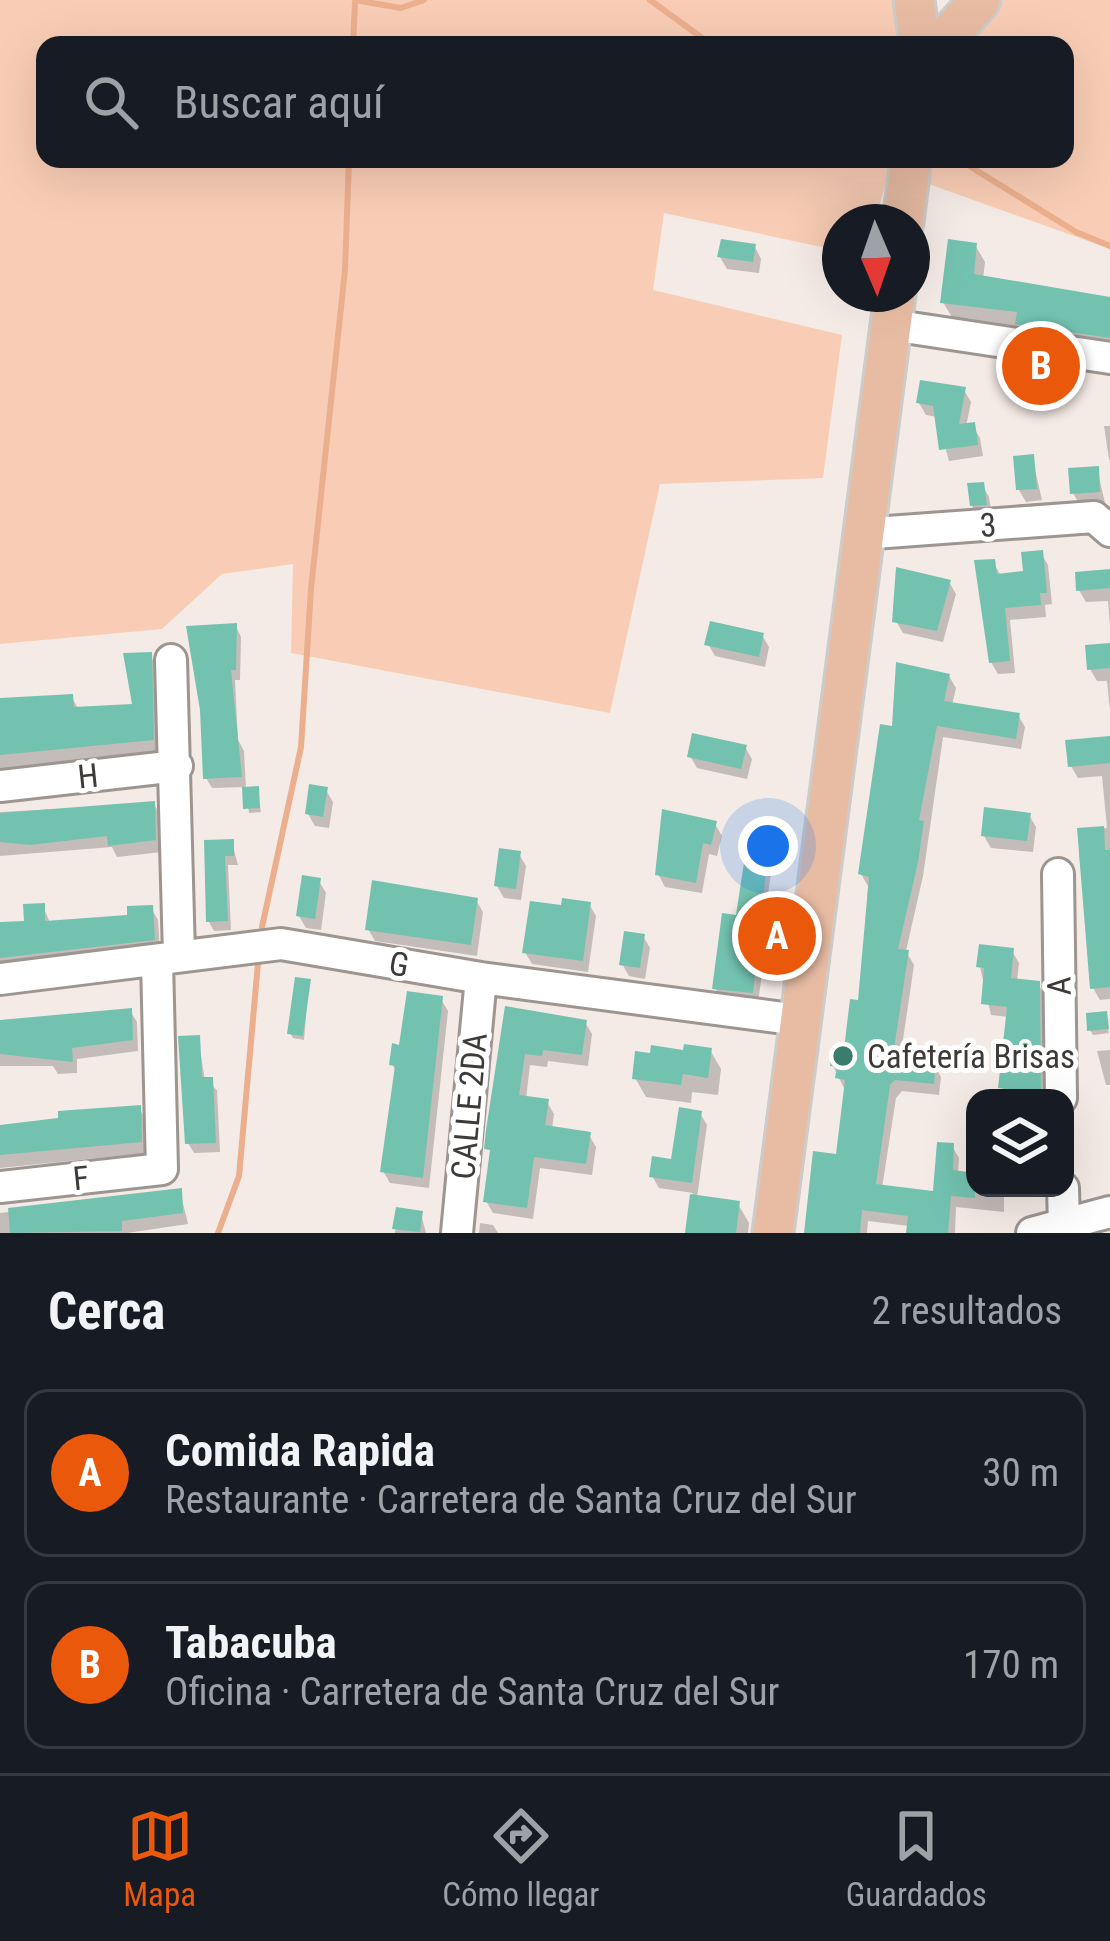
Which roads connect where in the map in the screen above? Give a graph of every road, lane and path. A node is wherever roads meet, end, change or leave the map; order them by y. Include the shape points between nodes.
1 (914, 0) edge
2 (980, 0) edge
3 (919, 36) edge
4 (948, 36) edge
5 (910, 168) edge
6 (905, 204) edge
7 (893, 312) edge
8 (902, 312) edge
9 (1110, 358) edge
10 (1110, 531) edge
11 (860, 534) junction
12 (170, 660) dead end
13 (177, 766) junction
14 (0, 786) edge
15 (1058, 874) dead end
16 (168, 958) junction
17 (481, 978) junction
18 (0, 979) edge
19 (799, 1020) junction
20 (1061, 1089) edge
21 (0, 1187) edge
22 (1063, 1197) edge
23 (1110, 1212) edge
24 (1064, 1225) junction
25 (457, 1233) edge
26 (773, 1233) edge
27 (1033, 1233) edge

1 - 3 main road
2 - 4 main road
5 - 6 main road
7 - 11 main road
8 - 9 street
10 - 11 street, 3 via 1094,517
11 - 19 main road
12 - 13 street
13 - 14 street, H
13 - 16 street
15 - 20 street, A
16 - 17 street, G via 281,944
16 - 18 street, G
16 - 21 street, F via 162,1169
17 - 19 street, G
17 - 25 street, CALLE 2DA
19 - 26 main road
22 - 24 street
23 - 24 street
24 - 27 street

